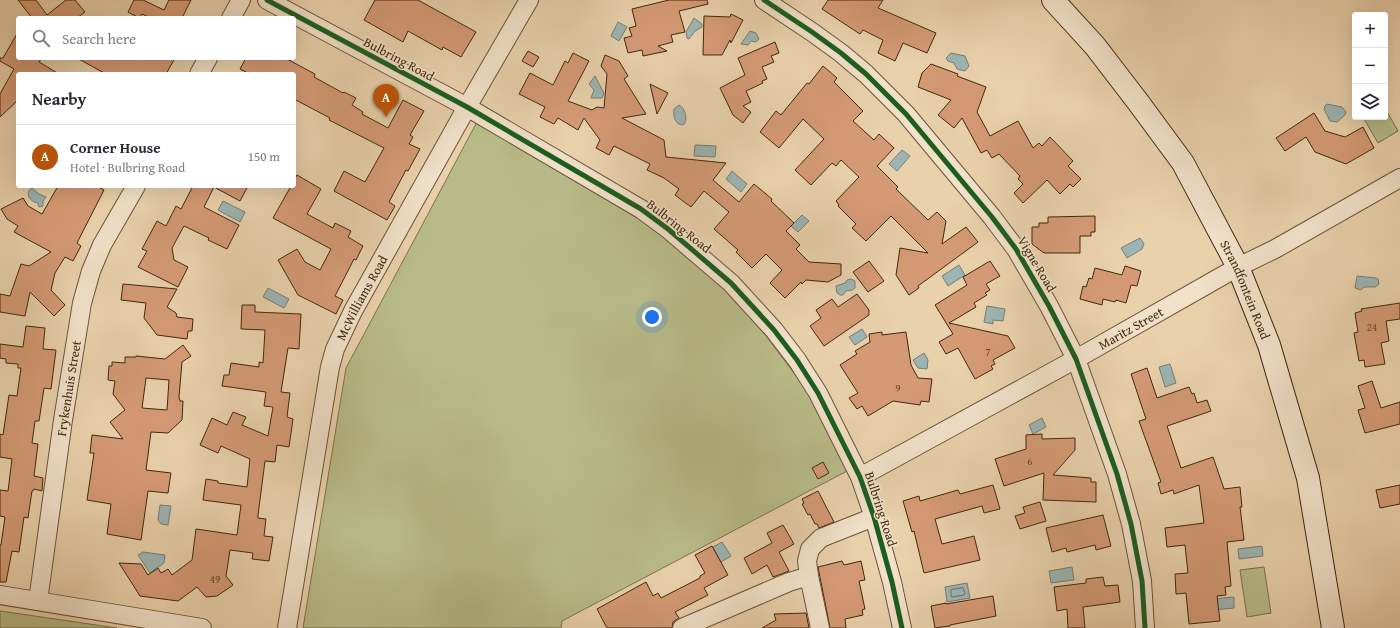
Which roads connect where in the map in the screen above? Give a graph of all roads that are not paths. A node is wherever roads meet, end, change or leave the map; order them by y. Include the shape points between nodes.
1 (241, 0) edge
2 (267, 0) edge
3 (529, 0) edge
4 (764, 0) edge
5 (1052, 0) edge
6 (232, 16) edge
7 (207, 60) edge
8 (200, 72) edge
9 (467, 107) junction
10 (1400, 178) edge
11 (135, 188) edge
12 (1238, 267) junction
13 (1076, 359) junction
14 (860, 477) junction
15 (874, 517) junction
16 (809, 576) junction
17 (0, 595) edge
18 (38, 601) junction
19 (202, 628) edge
20 (287, 628) edge
21 (682, 628) edge
22 (820, 628) edge
23 (902, 628) edge
24 (1145, 628) edge
25 (1333, 628) edge

1 - 6 street
2 - 9 street, Bulbring Road
3 - 9 street, McWilliams Road
4 - 13 street, Vigne Road via 841,53 906,114 1016,249
5 - 12 main road, Strandfontein Road via 1095,46 1183,163
7 - 8 street
9 - 14 street, Bulbring Road via 641,209 668,228 731,283 774,330 797,360 818,394
9 - 20 street, McWilliams Road via 353,311 335,349
10 - 12 street, Maritz Street via 1275,249
11 - 18 street, Frykenhuis Street via 102,245 82,303
12 - 13 street, Maritz Street
12 - 25 main road, Strandfontein Road via 1269,346 1308,478
13 - 14 street, Maritz Street
13 - 24 street, Vigne Road via 1117,474 1131,524 1142,581
14 - 15 street, Bulbring Road
15 - 16 street via 815,542 807,561
15 - 23 street, Bulbring Road
16 - 21 street via 782,584
16 - 22 street
17 - 18 street
18 - 19 street

